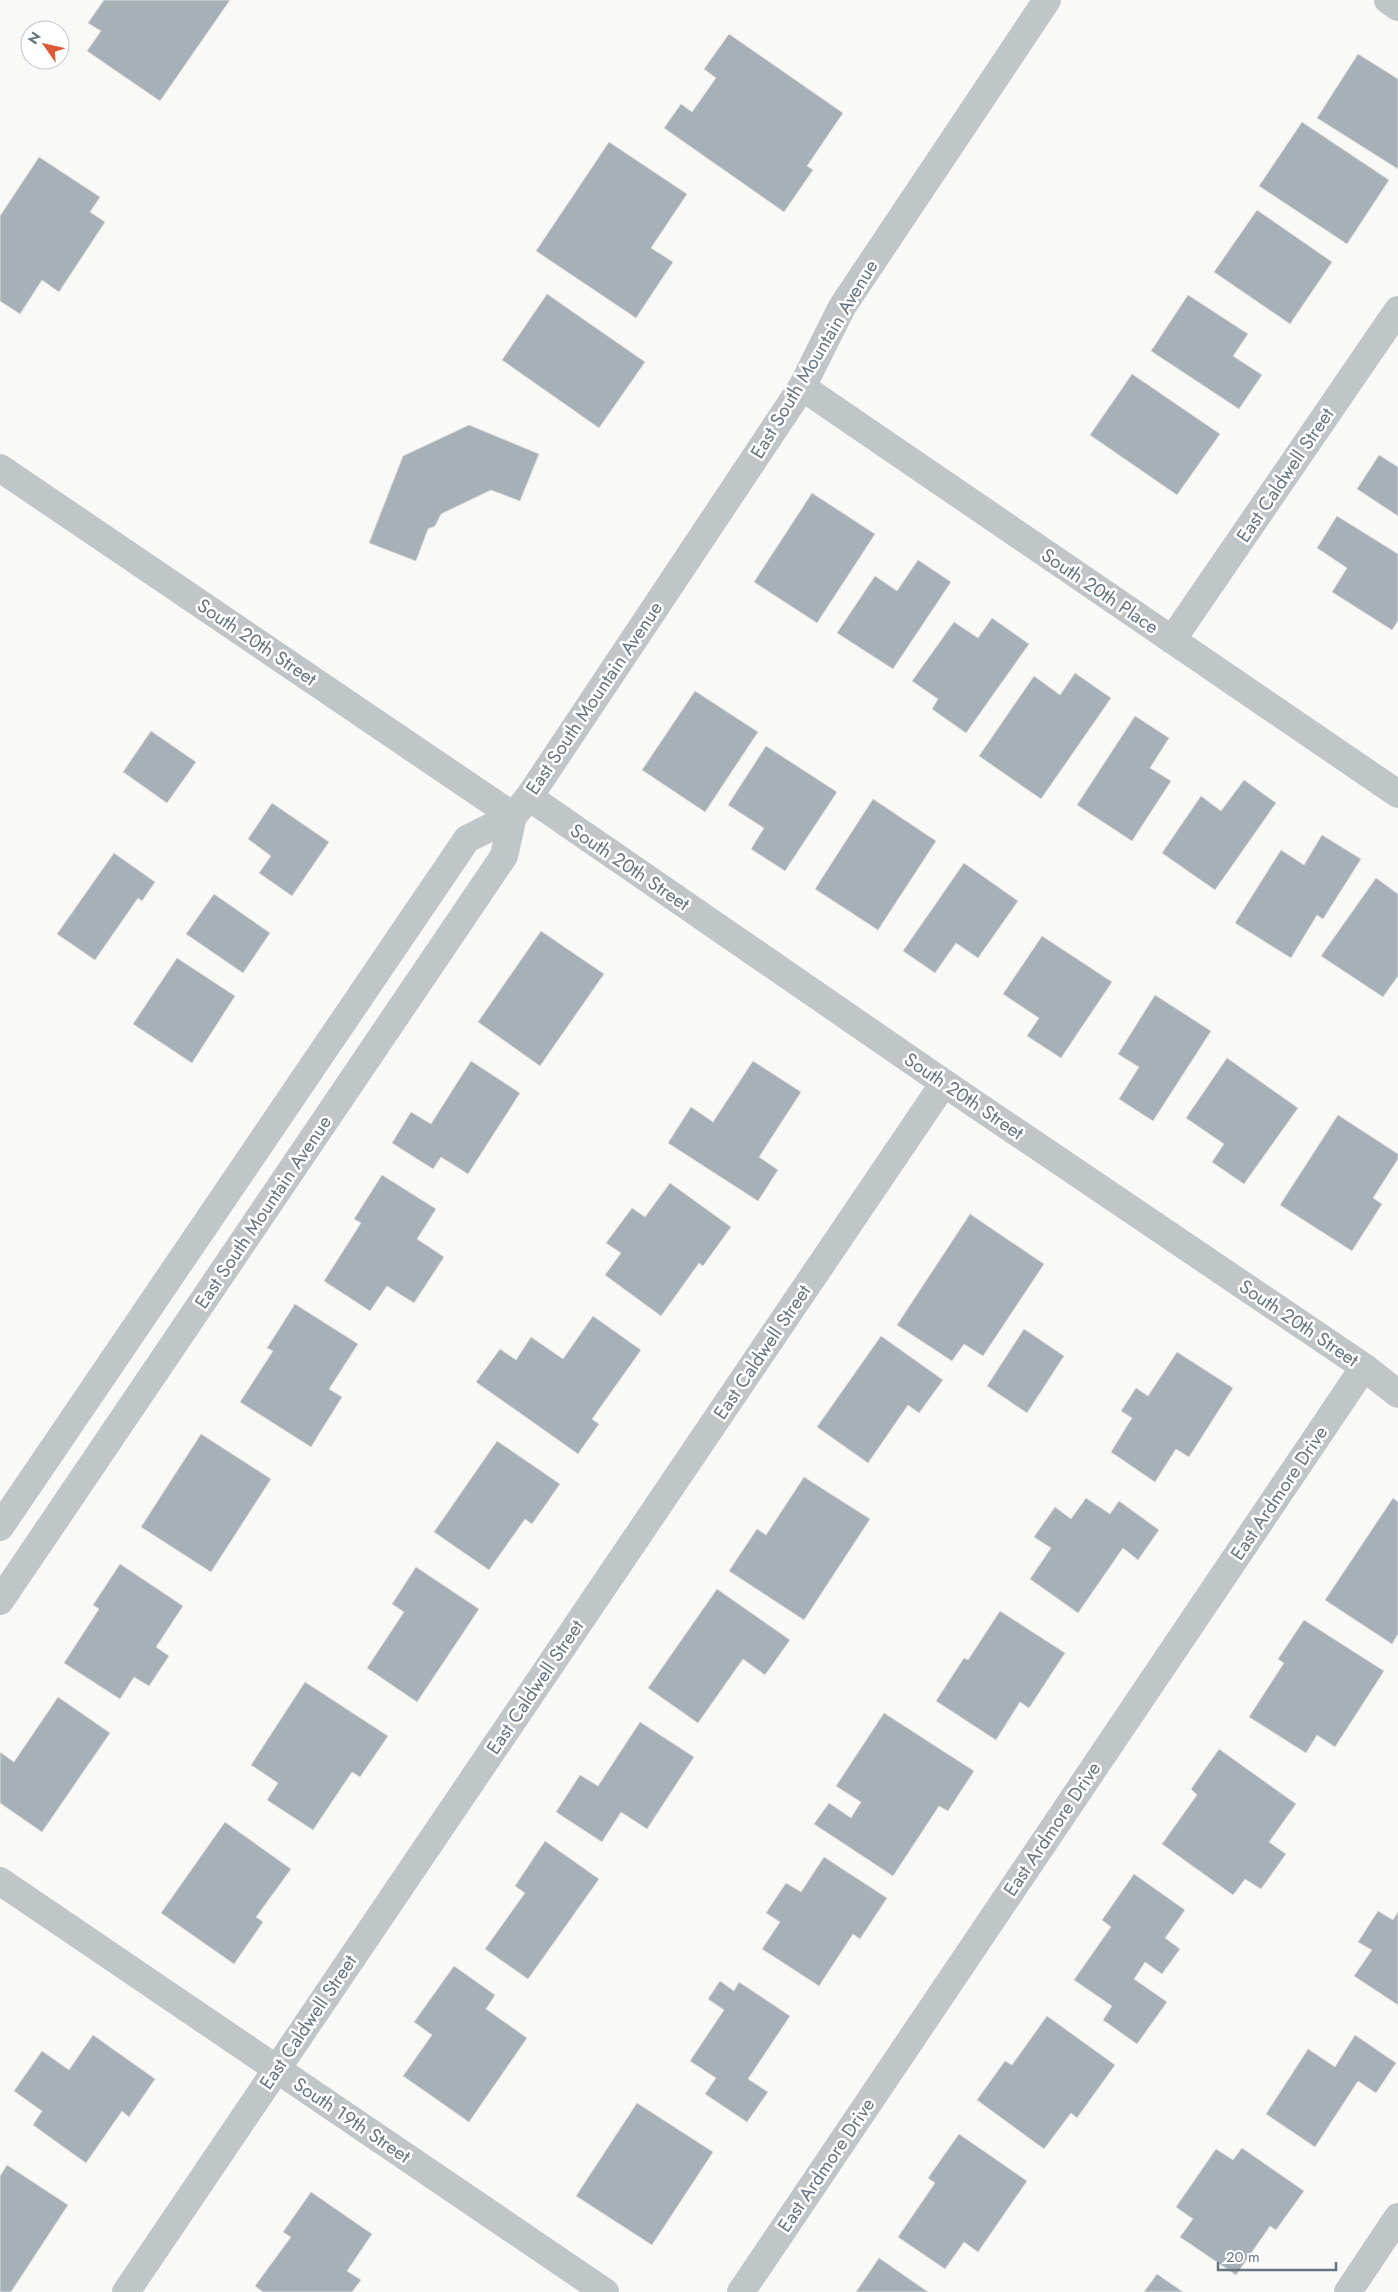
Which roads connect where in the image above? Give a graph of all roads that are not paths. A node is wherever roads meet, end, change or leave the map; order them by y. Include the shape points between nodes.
1 (1047, 0) edge
2 (1388, 0) edge
3 (1398, 7) edge
4 (1398, 310) edge
5 (802, 387) junction
6 (0, 468) edge
7 (1172, 640) junction
8 (1398, 794) edge
9 (521, 807) junction
10 (944, 1083) junction
11 (1364, 1367) junction
12 (1398, 1394) edge
13 (0, 1528) edge
14 (0, 1602) edge
15 (0, 1881) edge
16 (276, 2069) junction
17 (1398, 2217) edge
18 (126, 2292) edge
19 (605, 2292) edge
20 (741, 2292) edge
21 (1348, 2292) edge

1 - 5 street, East South Mountain Avenue via 842,307
2 - 3 street
4 - 7 street, East Caldwell Street
5 - 7 street, South 20th Place
5 - 9 street, East South Mountain Avenue
6 - 9 street, South 20th Street
7 - 8 street, South 20th Place
9 - 10 street, South 20th Street
9 - 13 street, East South Mountain Avenue via 467,839
9 - 14 street, East South Mountain Avenue via 504,856
10 - 11 street, South 20th Street
10 - 16 street, East Caldwell Street
11 - 12 street, South 20th Street
11 - 20 street, East Ardmore Drive
15 - 16 street, South 19th Street
16 - 18 street, East Caldwell Street
16 - 19 street, South 19th Street
17 - 21 street

